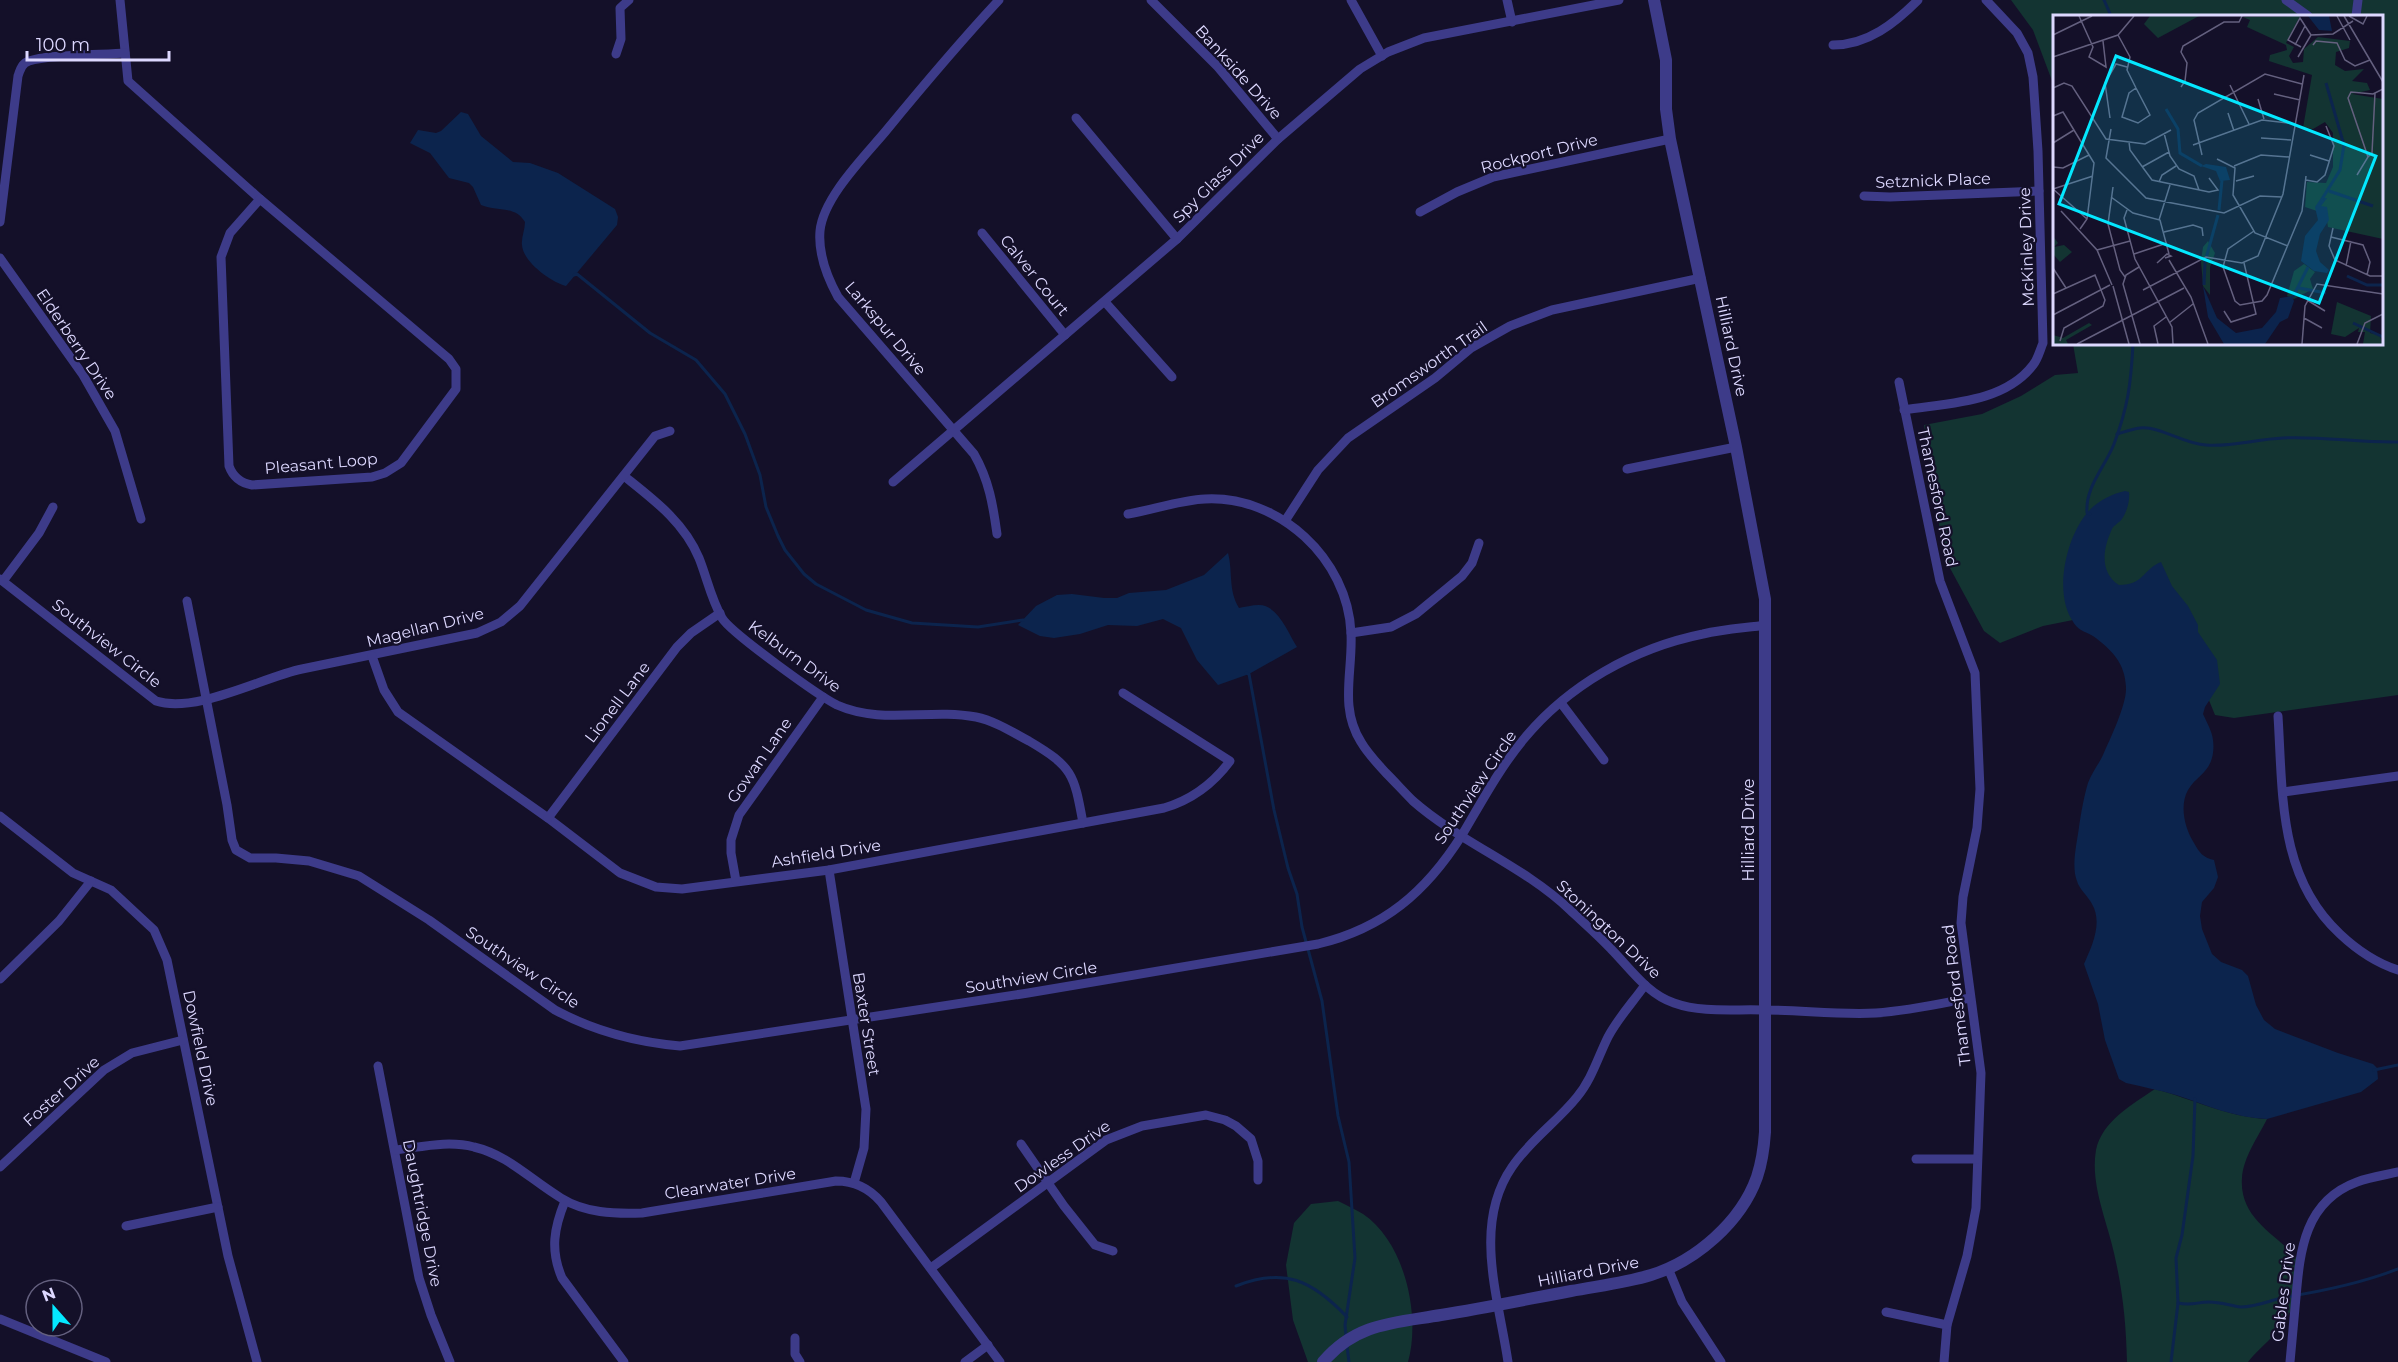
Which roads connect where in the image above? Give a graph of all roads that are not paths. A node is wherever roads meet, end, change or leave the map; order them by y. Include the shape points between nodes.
1 (120, 0) edge
2 (629, 0) edge
3 (999, 0) edge
4 (1151, 0) edge
5 (1351, 0) edge
6 (1507, 0) edge
7 (1619, 0) edge
8 (1654, 0) edge
9 (1918, 0) edge
10 (1986, 0) edge
11 (2286, 0) edge
12 (2358, 0) edge
13 (2307, 15) edge
14 (2356, 15) edge
15 (1512, 22) junction
16 (1833, 45) dead end
17 (125, 53) junction
18 (616, 54) dead end
19 (1382, 56) junction
20 (1076, 118) dead end
21 (1278, 138) junction
22 (1670, 139) junction
23 (2039, 191) junction
24 (1864, 196) dead end
25 (260, 199) junction
26 (1420, 212) dead end
27 (0, 222) edge
28 (982, 233) dead end
29 (1177, 239) junction
30 (0, 258) edge
31 (1701, 278) junction
32 (1105, 302) junction
33 (1065, 335) junction
34 (1172, 377) dead end
35 (1899, 382) dead end
36 (1904, 410) junction
37 (670, 431) dead end
38 (953, 431) junction
39 (1736, 447) junction
40 (1627, 469) dead end
41 (624, 476) junction
42 (893, 482) dead end
43 (53, 507) dead end
44 (1128, 514) dead end
45 (141, 519) dead end
46 (1285, 521) junction
47 (997, 534) dead end
48 (1479, 543) dead end
49 (1, 580) edge
50 (187, 601) dead end
51 (720, 613) junction
52 (1766, 625) junction
53 (1351, 633) junction
54 (372, 656) junction
55 (1123, 693) dead end
56 (823, 697) junction
57 (205, 699) junction
58 (1561, 703) junction
59 (2278, 716) dead end
60 (1604, 760) dead end
61 (2398, 776) edge
62 (2283, 792) junction
63 (0, 816) edge
64 (548, 818) junction
65 (1083, 823) junction
66 (1462, 835) junction
67 (828, 870) junction
68 (91, 881) junction
69 (736, 881) junction
70 (2398, 970) edge
71 (0, 979) edge
72 (1645, 985) junction
73 (1970, 998) junction
74 (1765, 1010) junction
75 (851, 1021) junction
76 (183, 1040) junction
77 (378, 1066) dead end
78 (1021, 1144) dead end
79 (395, 1150) junction
80 (1916, 1159) dead end
81 (1977, 1159) junction
82 (0, 1167) edge
83 (2398, 1172) edge
84 (1258, 1180) dead end
85 (854, 1183) junction
86 (1047, 1183) junction
87 (565, 1201) junction
88 (218, 1208) junction
89 (126, 1226) dead end
90 (1113, 1251) dead end
91 (931, 1268) junction
92 (1668, 1268) junction
93 (1498, 1305) junction
94 (1886, 1312) dead end
95 (0, 1319) edge
96 (1947, 1325) junction
97 (795, 1338) dead end
98 (988, 1345) junction
99 (106, 1362) edge
100 (256, 1362) edge
101 (450, 1362) edge
102 (624, 1362) edge
103 (800, 1362) edge
104 (964, 1362) edge
105 (1000, 1362) edge
106 (1323, 1362) edge
107 (1508, 1362) edge
108 (1721, 1362) edge
109 (1944, 1362) edge
110 (2290, 1362) edge

1 - 17 street, Pleasant Loop
2 - 18 street via 620,8 621,39
3 - 38 street, Larkspur Drive via 854,170 830,204 820,230 826,276 838,297
4 - 21 street, Bankside Drive via 1218,67
5 - 19 street
6 - 15 street
7 - 15 street, Spy Glass Drive
8 - 22 street, Hilliard Drive via 1665,51
9 - 16 street via 1879,32 1847,45
10 - 23 street, McKinley Drive via 2017,33 2028,53 2033,77
11 - 13 street
12 - 14 street
15 - 19 street, Spy Glass Drive via 1424,38
17 - 25 street, Pleasant Loop via 128,81
17 - 27 street via 40,58 21,66
19 - 21 street, Spy Glass Drive via 1360,69
20 - 29 street
21 - 29 street, Spy Glass Drive
22 - 26 street, Rockport Drive via 1493,177
22 - 31 street, Hilliard Drive
23 - 24 street, Setznick Place
23 - 36 street, McKinley Drive via 2043,343 2034,364 2004,390 1981,398
25 - 25 street, Pleasant Loop via 230,233 221,257 231,472 252,485 372,477 391,471 406,458 456,389 456,369
28 - 33 street, Calver Court
29 - 32 street, Spy Glass Drive
30 - 45 street, Elderberry Drive via 83,375 115,431
31 - 39 street, Hilliard Drive
31 - 46 street, Bromsworth Trail via 1552,310 1509,326 1471,348 1348,438 1318,470
32 - 33 street, Spy Glass Drive
32 - 34 street
33 - 38 street, Spy Glass Drive
35 - 36 street, Thamesford Road
36 - 73 street, Thamesford Road via 1940,581 1975,673 1980,789 1961,923
37 - 41 street, Magellan Drive via 655,436
38 - 42 street, Spy Glass Drive
38 - 47 street, Larkspur Drive via 984,471
39 - 40 street
39 - 52 street, Hilliard Drive via 1762,574
41 - 51 street, Kelburn Drive via 682,527
41 - 54 street, Magellan Drive via 520,606 501,622 477,633
43 - 49 street via 39,533
44 - 46 street, Stonington Drive via 1223,499 1254,506
46 - 53 street, Stonington Drive via 1316,547 1331,569 1346,604
48 - 53 street via 1462,576 1416,614 1391,627
49 - 57 street, Southview Circle via 151,698 169,704
50 - 57 street
51 - 56 street, Kelburn Drive via 742,637
51 - 64 street, Lionell Lane via 677,647
52 - 58 street, Southview Circle via 1703,634 1627,658
52 - 74 street, Hilliard Drive
53 - 66 street, Stonington Drive via 1348,705 1358,737 1414,802
54 - 57 street, Magellan Drive via 301,669
54 - 64 street, Ashfield Drive via 384,690 398,712
55 - 65 street, Ashfield Drive via 1230,761 1210,784 1182,801
56 - 65 street, Kelburn Drive via 873,715 963,715 1000,725 1054,756 1068,770 1079,794
56 - 69 street, Gowan Lane via 738,815 731,840
57 - 75 street, Southview Circle via 236,850 250,858 309,861 358,876 573,1020 610,1034 660,1045 693,1046
58 - 60 street
58 - 66 street, Southview Circle via 1523,740
59 - 62 street
61 - 62 street
62 - 70 street via 2293,859 2312,901 2353,946
63 - 68 street, Dowfield Drive via 74,873
64 - 69 street, Ashfield Drive via 620,873 643,884 682,889
65 - 67 street, Ashfield Drive
66 - 72 street, Stonington Drive via 1567,906
66 - 75 street, Southview Circle via 1407,902 1373,925 1337,939
67 - 69 street, Ashfield Drive
67 - 75 street, Baxter Street
68 - 71 street via 59,921
68 - 76 street, Dowfield Drive via 111,890 154,930 167,960
72 - 74 street, Stonington Drive via 1671,1002 1690,1007
72 - 93 street via 1609,1035 1582,1091 1523,1153 1502,1185 1490,1236
73 - 74 street, Stonington Drive via 1875,1013
73 - 81 street, Thamesford Road via 1981,1073
74 - 92 street, Hilliard Drive via 1765,1132 1757,1178 1719,1233 1692,1256
75 - 85 street, Baxter Street via 866,1109 864,1148
76 - 82 street, Foster Drive via 132,1053 104,1070
76 - 88 street, Dowfield Drive
77 - 79 street, Daughtridge Drive
78 - 86 street
79 - 87 street, Clearwater Drive via 440,1144 473,1146 498,1155
79 - 101 street, Daughtridge Drive via 419,1278
80 - 81 street
81 - 96 street, Thamesford Road via 1972,1232
83 - 110 street, Gables Drive via 2356,1182 2329,1200 2313,1220 2300,1255
84 - 86 street, Dowless Drive via 1258,1161 1251,1139 1225,1120 1206,1115 1123,1132
85 - 87 street, Clearwater Drive via 836,1181 642,1213 603,1212
85 - 91 street via 881,1202
86 - 90 street via 1095,1245
86 - 91 street, Dowless Drive
87 - 102 street via 553,1240 557,1266
88 - 89 street
88 - 100 street, Dowfield Drive
91 - 98 street
92 - 93 street, Hilliard Drive via 1651,1275
92 - 108 street via 1682,1302
93 - 106 street, Hilliard Drive via 1366,1329 1341,1343
93 - 107 street
94 - 96 street
95 - 99 street
96 - 109 street, Thamesford Road
97 - 103 street via 795,1354
98 - 104 street
98 - 105 street

